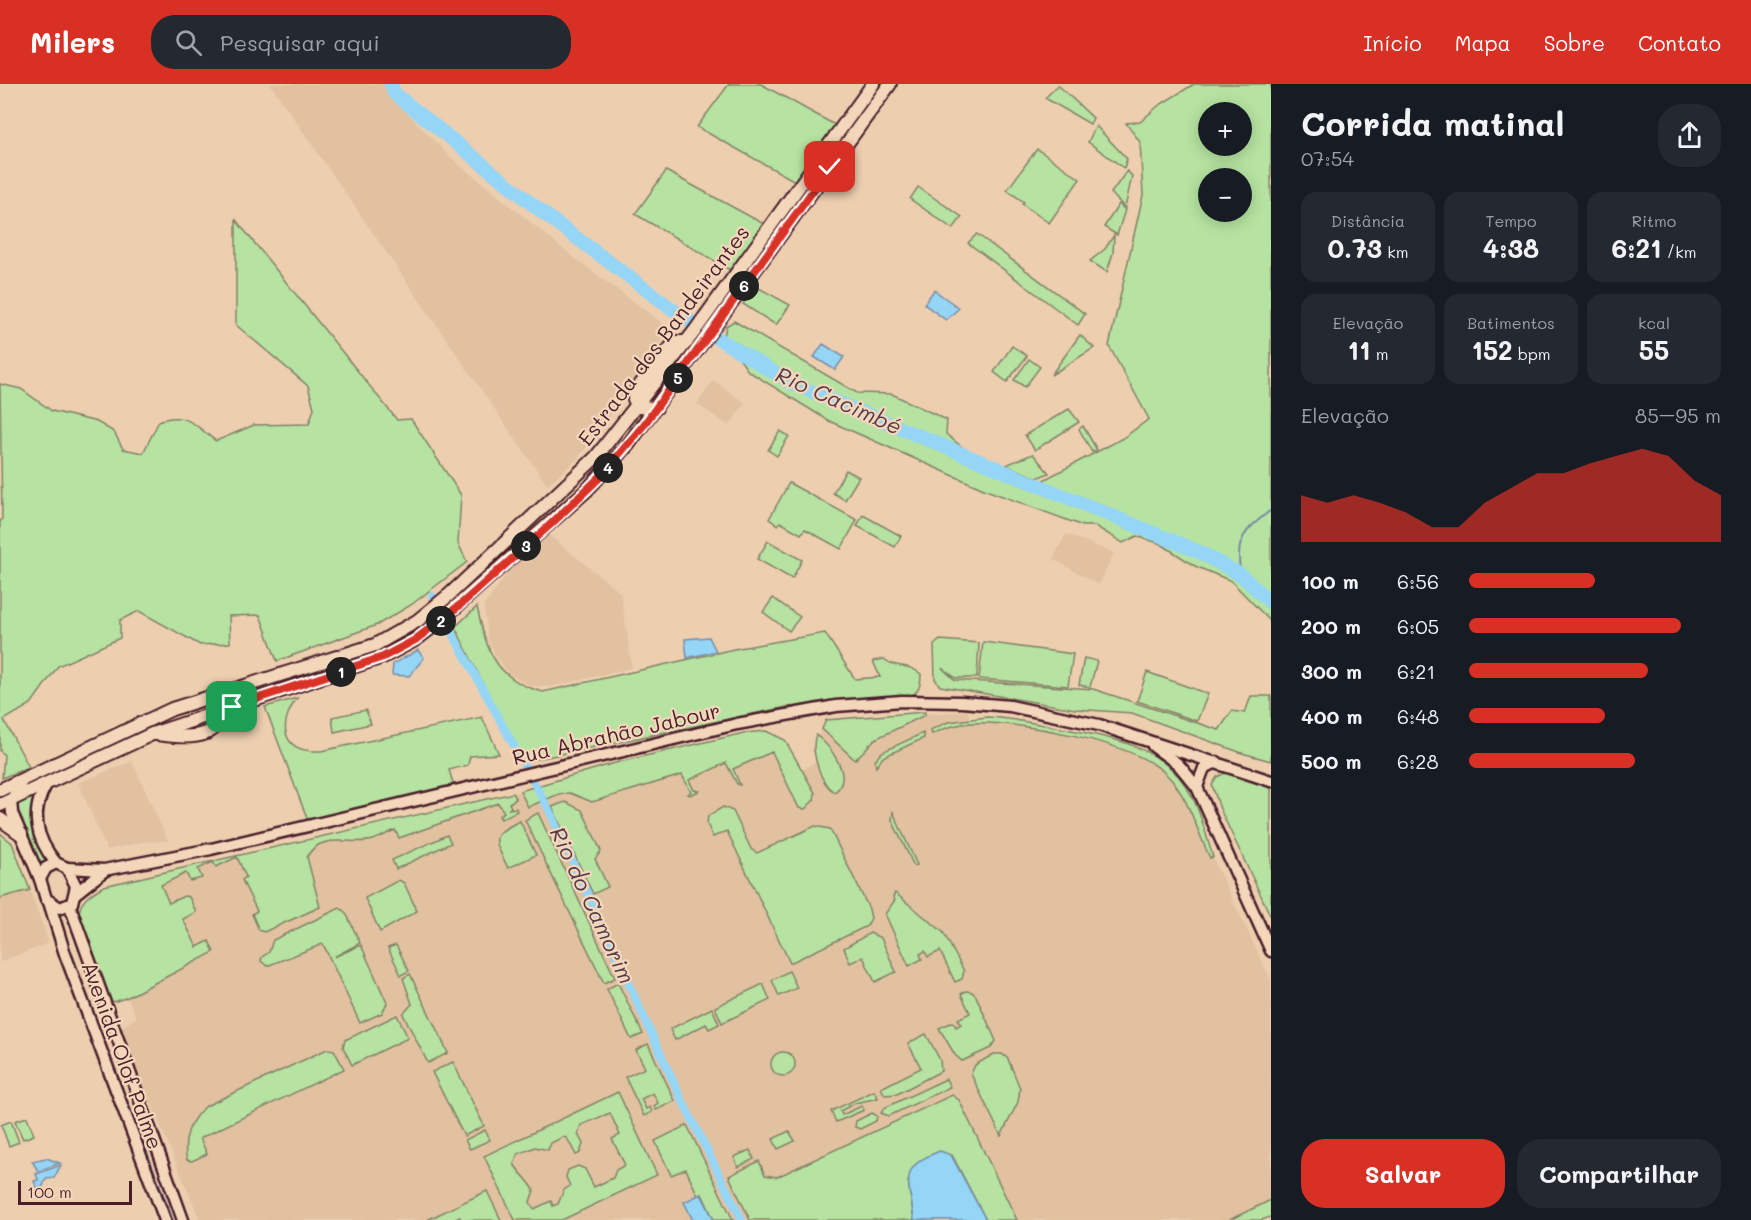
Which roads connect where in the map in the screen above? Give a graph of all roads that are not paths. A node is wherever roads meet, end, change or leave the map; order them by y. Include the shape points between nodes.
1 (873, 84) edge
2 (890, 84) edge
3 (656, 408) junction
4 (628, 412) junction
5 (628, 445) junction
6 (613, 462) junction
7 (208, 697) junction
8 (221, 711) junction
9 (1140, 738) junction
10 (1217, 762) junction
11 (23, 780) junction
12 (1271, 781) edge
13 (46, 785) junction
14 (1197, 787) junction
15 (0, 790) edge
16 (5, 803) edge
17 (0, 819) edge
18 (21, 834) junction
19 (56, 863) junction
20 (67, 868) junction
21 (104, 870) junction
22 (40, 879) junction
23 (76, 893) junction
24 (49, 902) junction
25 (69, 906) junction
26 (1271, 951) edge
27 (165, 1220) edge
28 (183, 1220) edge

1 - 4 main road, Estrada dos Bandeirantes via 694,332 677,342 636,390
2 - 3 main road, Estrada dos Bandeirantes
3 - 4 main road
3 - 5 main road, Estrada dos Bandeirantes
4 - 5 main road via 633,429
4 - 6 main road
4 - 7 main road, Estrada dos Bandeirantes via 596,457 449,595 397,634 375,645
5 - 6 main road, Estrada dos Bandeirantes
6 - 8 main road, Estrada dos Bandeirantes via 551,524 415,640 383,657
7 - 8 main road
7 - 11 main road, Estrada dos Bandeirantes via 148,719
8 - 13 main road via 216,724 203,734 152,734
9 - 10 street, Rua Abrahão Jabour
9 - 14 street, Rua Abrahão Jabour via 1178,764
9 - 21 street, Rua Abrahão Jabour via 1010,706 902,701 836,706 737,724 211,849
10 - 12 street, Rua Abrahão Jabour
10 - 14 street via 1204,768
11 - 15 main road, Estrada dos Bandeirantes
11 - 16 street
13 - 16 main road
13 - 19 street via 36,805 37,826
14 - 26 street, Rua Abrahão Jabour
16 - 18 street
17 - 18 main road
18 - 22 street
19 - 20 street
19 - 22 street via 46,868
20 - 21 street, Rua Abrahão Jabour
20 - 23 street via 75,881
21 - 23 street, Rua Abrahão Jabour
22 - 24 street
23 - 25 street
24 - 25 street via 58,908
24 - 27 street, Avenida Olof Palme
25 - 28 street, Avenida Olof Palme

